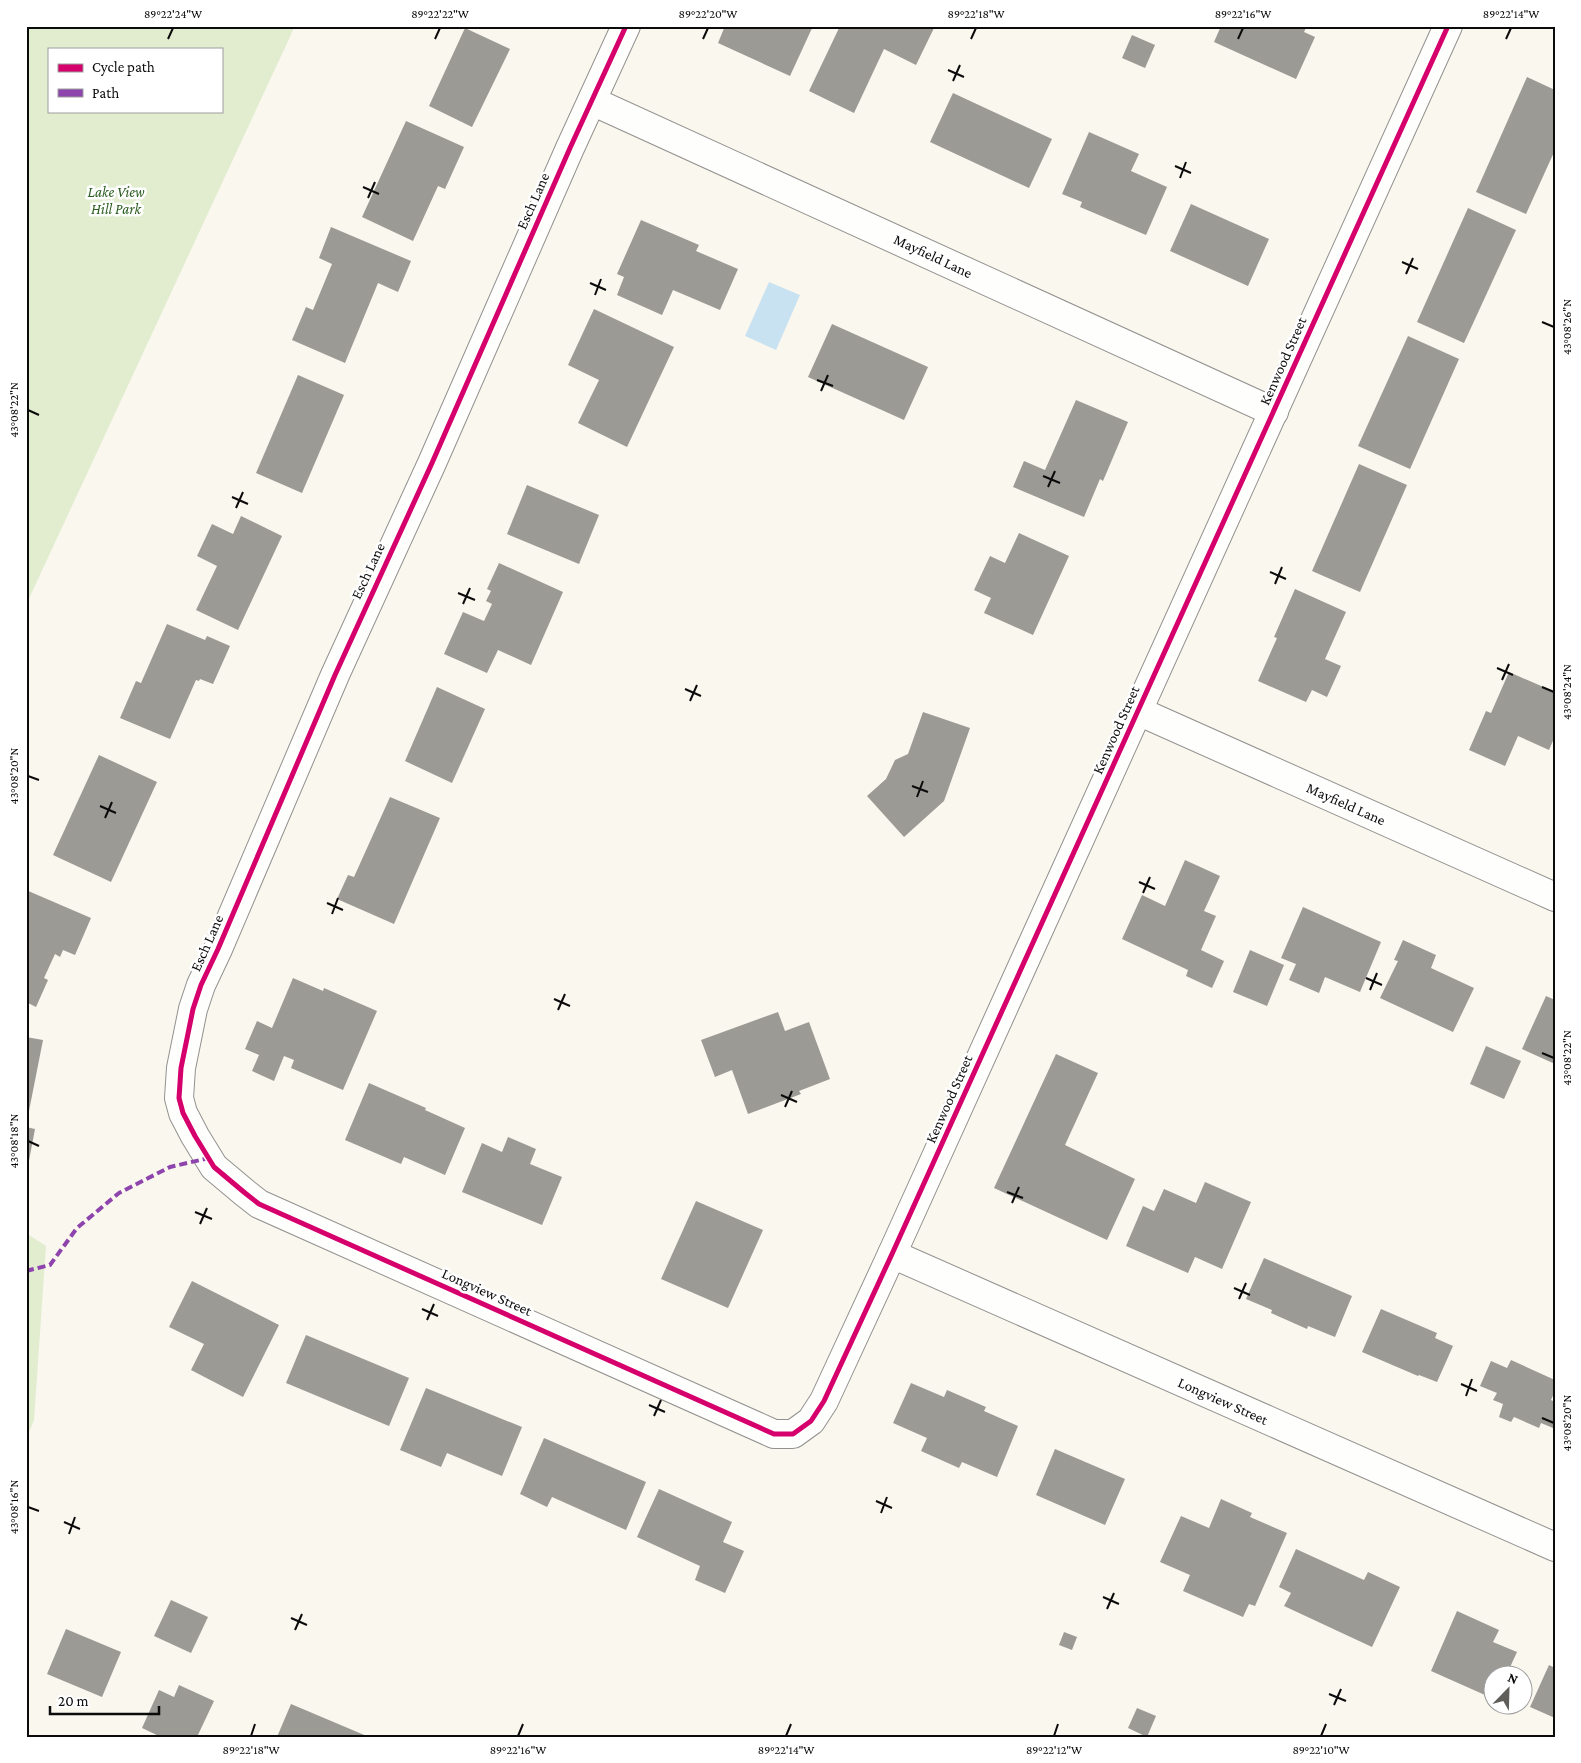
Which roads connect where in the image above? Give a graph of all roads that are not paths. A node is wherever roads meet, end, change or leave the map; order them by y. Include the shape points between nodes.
1 (626, 26) edge
2 (1448, 26) edge
3 (592, 101) junction
4 (1274, 412) junction
5 (1138, 711) junction
6 (1555, 897) edge
7 (195, 1136) joint
8 (892, 1254) junction
9 (793, 1434) joint
10 (1555, 1547) edge

1 - 3 street, Esch Lane
2 - 4 street, Kenwood Street
3 - 4 street, Mayfield Lane
3 - 7 street, Esch Lane via 335,674 202,985 193,1009 181,1068 179,1098
4 - 5 street, Kenwood Street
5 - 6 street, Mayfield Lane
5 - 8 street, Kenwood Street
7 - 9 street, Longview Street via 214,1167 259,1204 774,1434
8 - 9 street, Kenwood Street via 824,1401 811,1421
8 - 10 street, Longview Street

